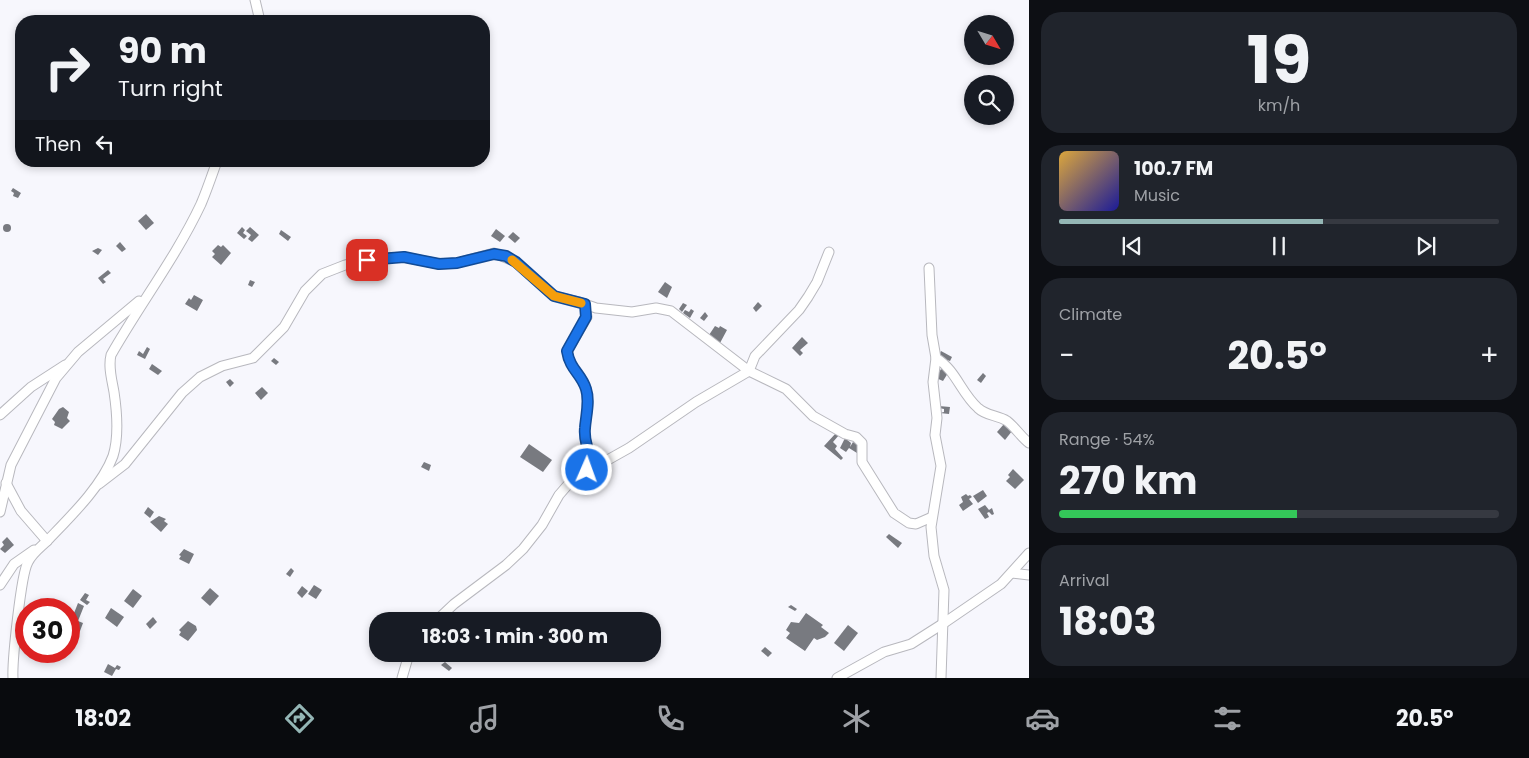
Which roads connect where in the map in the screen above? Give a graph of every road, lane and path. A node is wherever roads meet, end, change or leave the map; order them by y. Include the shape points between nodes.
1 (255, 0) edge
2 (259, 15) edge
3 (215, 167) edge
4 (830, 252) dead end
5 (929, 268) dead end
6 (147, 294) junction
7 (585, 304) junction
8 (936, 358) junction
9 (67, 364) junction
10 (749, 371) junction
11 (0, 415) edge
12 (1029, 444) edge
13 (587, 470) junction
14 (6, 483) junction
15 (99, 484) junction
16 (0, 512) edge
17 (932, 517) junction
18 (44, 543) junction
19 (1029, 553) edge
20 (1012, 573) junction
21 (1029, 575) edge
22 (0, 585) edge
23 (446, 612) edge
24 (944, 623) junction
25 (407, 662) edge
26 (13, 678) edge
27 (402, 678) edge
28 (837, 678) edge
29 (941, 678) edge

1 - 2 street
3 - 6 street via 201,204 173,256
4 - 10 street via 808,297 762,347
5 - 8 street
6 - 9 street
6 - 15 street via 109,362 116,404 115,445
7 - 10 street via 632,312 656,308 671,311
7 - 13 street via 586,317 567,351 572,368 587,390 588,416 584,429 591,459
7 - 15 street via 554,296 516,262 494,254 457,263 439,264 404,257 345,265 322,274 305,291 284,327 253,358 222,366 200,377 182,393 125,464
8 - 12 street via 947,364 960,387 978,408 989,416 1006,420
8 - 17 street via 933,382 940,477
9 - 11 street via 31,387
9 - 14 street via 56,378 17,452
10 - 13 street via 696,402 629,448
10 - 17 street via 786,389 813,416 856,437 862,443 862,462 894,513 916,524
13 - 23 street via 559,494 542,526 523,549
14 - 16 street
14 - 18 street
15 - 18 street
17 - 24 street via 934,556 944,590
18 - 22 street via 14,564
18 - 26 street via 24,570
19 - 20 street
20 - 21 street
20 - 24 street
24 - 28 street via 911,644 884,652
24 - 29 street
25 - 27 street

